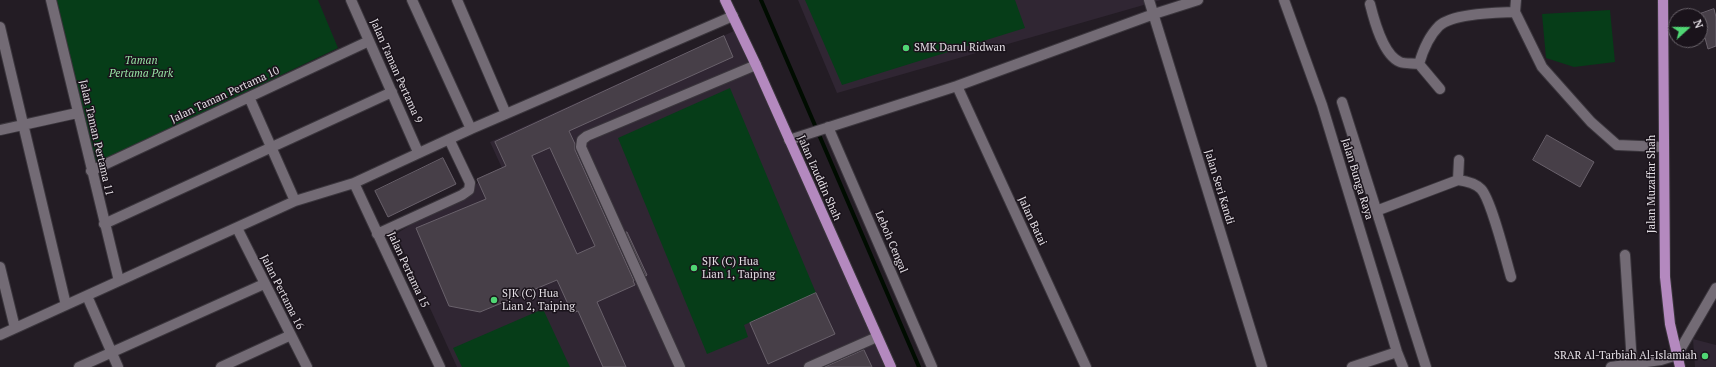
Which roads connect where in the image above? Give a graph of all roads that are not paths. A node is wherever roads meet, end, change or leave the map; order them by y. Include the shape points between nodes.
1 (51, 0) edge
2 (351, 0) edge
3 (412, 0) edge
4 (457, 0) edge
5 (725, 0) edge
6 (1149, 0) edge
7 (1198, 0) edge
8 (1284, 0) edge
9 (1516, 0) edge
10 (1663, 0) edge
11 (1370, 4) dead end
12 (1515, 12) junction
13 (1154, 14) junction
14 (733, 16) junction
15 (0, 27) edge
16 (369, 41) junction
17 (1419, 64) junction
18 (756, 65) junction
19 (957, 86) junction
20 (1440, 89) dead end
21 (392, 92) junction
22 (249, 97) junction
23 (1342, 102) dead end
24 (77, 113) junction
25 (506, 114) junction
26 (24, 125) junction
27 (826, 128) junction
28 (471, 129) junction
29 (0, 130) edge
30 (449, 139) junction
31 (789, 140) junction
32 (1664, 147) junction
33 (272, 148) junction
34 (418, 152) junction
35 (1459, 160) dead end
36 (91, 171) junction
37 (1458, 180) junction
38 (354, 183) junction
39 (295, 201) junction
40 (1376, 211) junction
41 (104, 224) junction
42 (236, 228) junction
43 (378, 234) junction
44 (1625, 255) dead end
45 (0, 267) edge
46 (1511, 277) dead end
47 (119, 281) junction
48 (264, 284) junction
49 (1716, 288) edge
50 (87, 296) junction
51 (66, 305) junction
52 (15, 328) junction
53 (0, 335) edge
54 (291, 335) junction
55 (877, 337) junction
56 (112, 352) junction
57 (1397, 352) junction
58 (1677, 355) junction
59 (1632, 364) junction
60 (79, 367) edge
61 (118, 367) edge
62 (221, 367) edge
63 (307, 367) edge
64 (440, 367) edge
65 (680, 367) edge
66 (809, 367) edge
67 (891, 367) edge
68 (932, 367) edge
69 (1086, 367) edge
70 (1262, 367) edge
71 (1352, 367) edge
72 (1403, 367) edge
73 (1426, 367) edge
74 (1611, 367) edge
75 (1680, 367) edge

1 - 24 street, Jalan Taman Pertama 11
2 - 16 street, Jalan Taman Pertama 9
3 - 28 street
4 - 25 street
5 - 14 main road, Jalan Izuddin Shah
6 - 13 street, Jalan Seri Kandi
7 - 13 street
8 - 57 street, Jalan Bunga Raya via 1322,105
9 - 12 street
10 - 32 main road, Jalan Muzaffar Shah
11 - 17 street via 1377,30 1390,55 1400,62
12 - 17 street via 1485,13 1458,18 1440,25 1425,47
12 - 32 street via 1542,67 1591,122 1617,145
13 - 19 street
13 - 70 street, Jalan Seri Kandi
14 - 18 main road, Jalan Izuddin Shah
14 - 25 street
15 - 26 street
16 - 21 street, Jalan Taman Pertama 9
16 - 22 street, Jalan Taman Pertama 10
17 - 20 street
18 - 31 main road, Jalan Izuddin Shah
18 - 65 street via 582,140 581,147
19 - 27 street
19 - 69 street, Jalan Batai
21 - 33 street
21 - 34 street, Jalan Taman Pertama 9
22 - 33 street
22 - 36 street, Jalan Taman Pertama 10
23 - 40 street, Jalan Bunga Raya
24 - 26 street
24 - 36 street, Jalan Taman Pertama 11
25 - 28 street
26 - 29 street
26 - 51 street
27 - 31 street
27 - 68 street, Leboh Cengal
28 - 30 street
30 - 34 street
30 - 43 street via 470,183 469,190
31 - 55 main road, Jalan Izuddin Shah
32 - 58 main road, Jalan Muzaffar Shah via 1665,277 1670,324
33 - 39 street
33 - 41 street
34 - 38 street
35 - 37 street
36 - 41 street, Jalan Taman Pertama 11
37 - 40 street
37 - 46 street via 1481,189 1491,211
38 - 39 street
38 - 43 street, Jalan Pertama 15
39 - 42 street
40 - 73 street, Jalan Bunga Raya
41 - 47 street, Jalan Taman Pertama 11
42 - 47 street
42 - 48 street, Jalan Pertama 16
43 - 64 street, Jalan Pertama 15
44 - 59 street
45 - 52 street
47 - 50 street
48 - 54 street, Jalan Pertama 16
48 - 56 street
49 - 58 street
50 - 51 street
50 - 56 street
51 - 52 street
52 - 53 street
54 - 62 street
54 - 63 street, Jalan Pertama 16
55 - 66 street
55 - 67 main road, Jalan Izuddin Shah
56 - 60 street
56 - 61 street
57 - 71 street
57 - 72 street, Jalan Bunga Raya
58 - 59 street
58 - 75 main road, Jalan Muzaffar Shah
59 - 74 street

